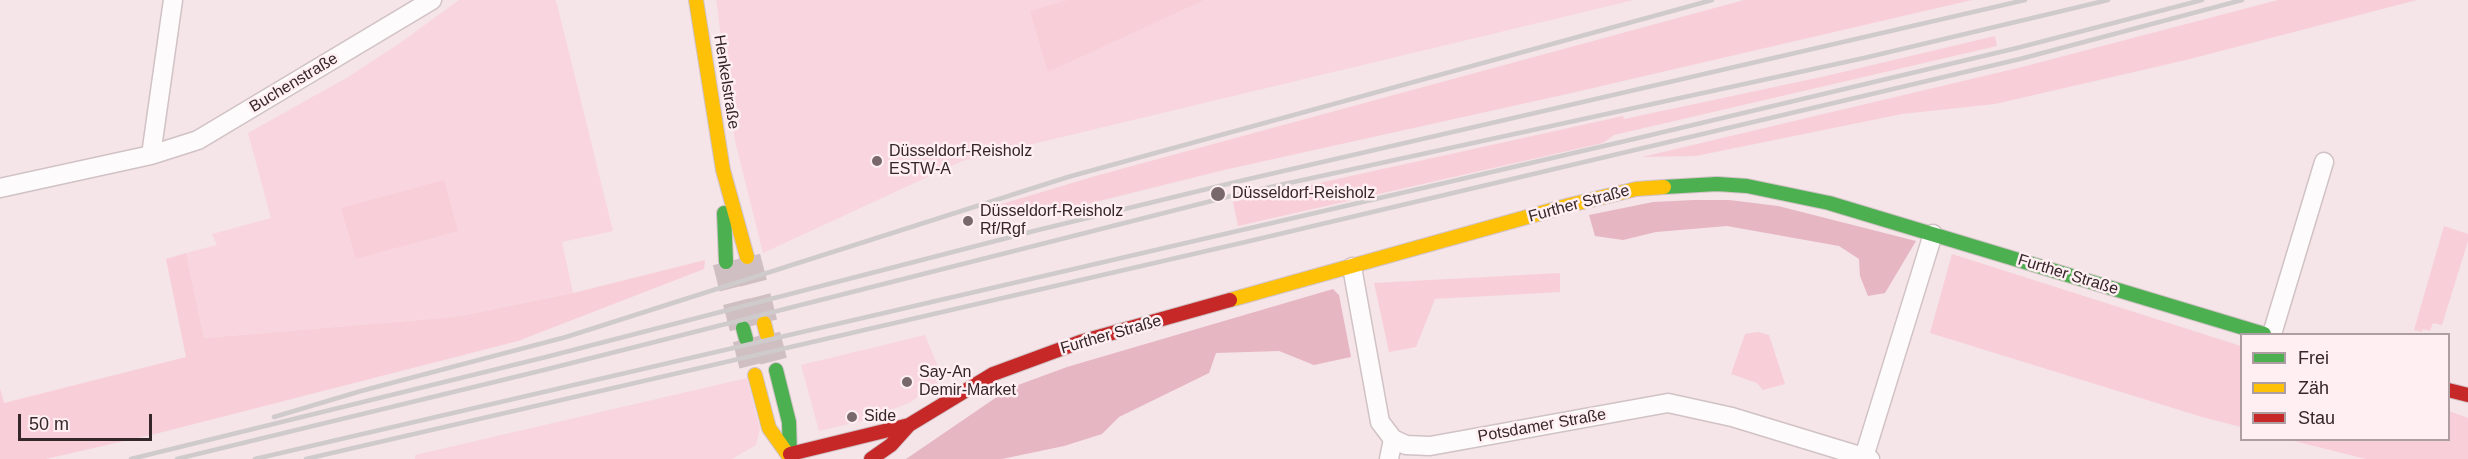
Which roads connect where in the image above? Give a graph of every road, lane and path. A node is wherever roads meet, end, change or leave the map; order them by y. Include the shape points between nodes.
1 (173, 0) edge
2 (432, 0) edge
3 (696, 0) edge
4 (151, 155) junction
5 (2324, 162) dead end
6 (723, 170) junction
7 (0, 188) edge
8 (1933, 234) junction
9 (747, 257) tunnel mouth
10 (726, 262) tunnel mouth
11 (1352, 267) junction
12 (2261, 333) edge
13 (2272, 333) edge
14 (776, 370) tunnel mouth
15 (755, 375) tunnel mouth
16 (2450, 390) edge
17 (2468, 395) edge
18 (909, 425) junction
19 (1394, 439) junction
20 (786, 458) edge
21 (1867, 458) edge
22 (871, 459) edge
23 (1389, 459) edge

1 - 4 street
2 - 4 street, Buchenstraße via 198,140
3 - 6 street, Henkelstraße
4 - 7 street, Buchenstraße
5 - 13 street
6 - 9 street, Henkelstraße
6 - 10 street, Henkelstraße
8 - 11 street, Further Straße via 1790,193 1717,184 1672,186 1604,196
8 - 12 street, Further Straße
8 - 21 street, Potsdamer Straße
11 - 18 street, Further Straße via 1030,359 993,374
11 - 19 street via 1376,408 1384,429
14 - 20 street via 789,422
15 - 20 street via 768,428
16 - 17 street
18 - 20 street, Further Straße via 829,443
18 - 22 street, Further Straße
19 - 21 street, Potsdamer Straße via 1406,445 1430,446 1668,403 1732,417
19 - 23 street

